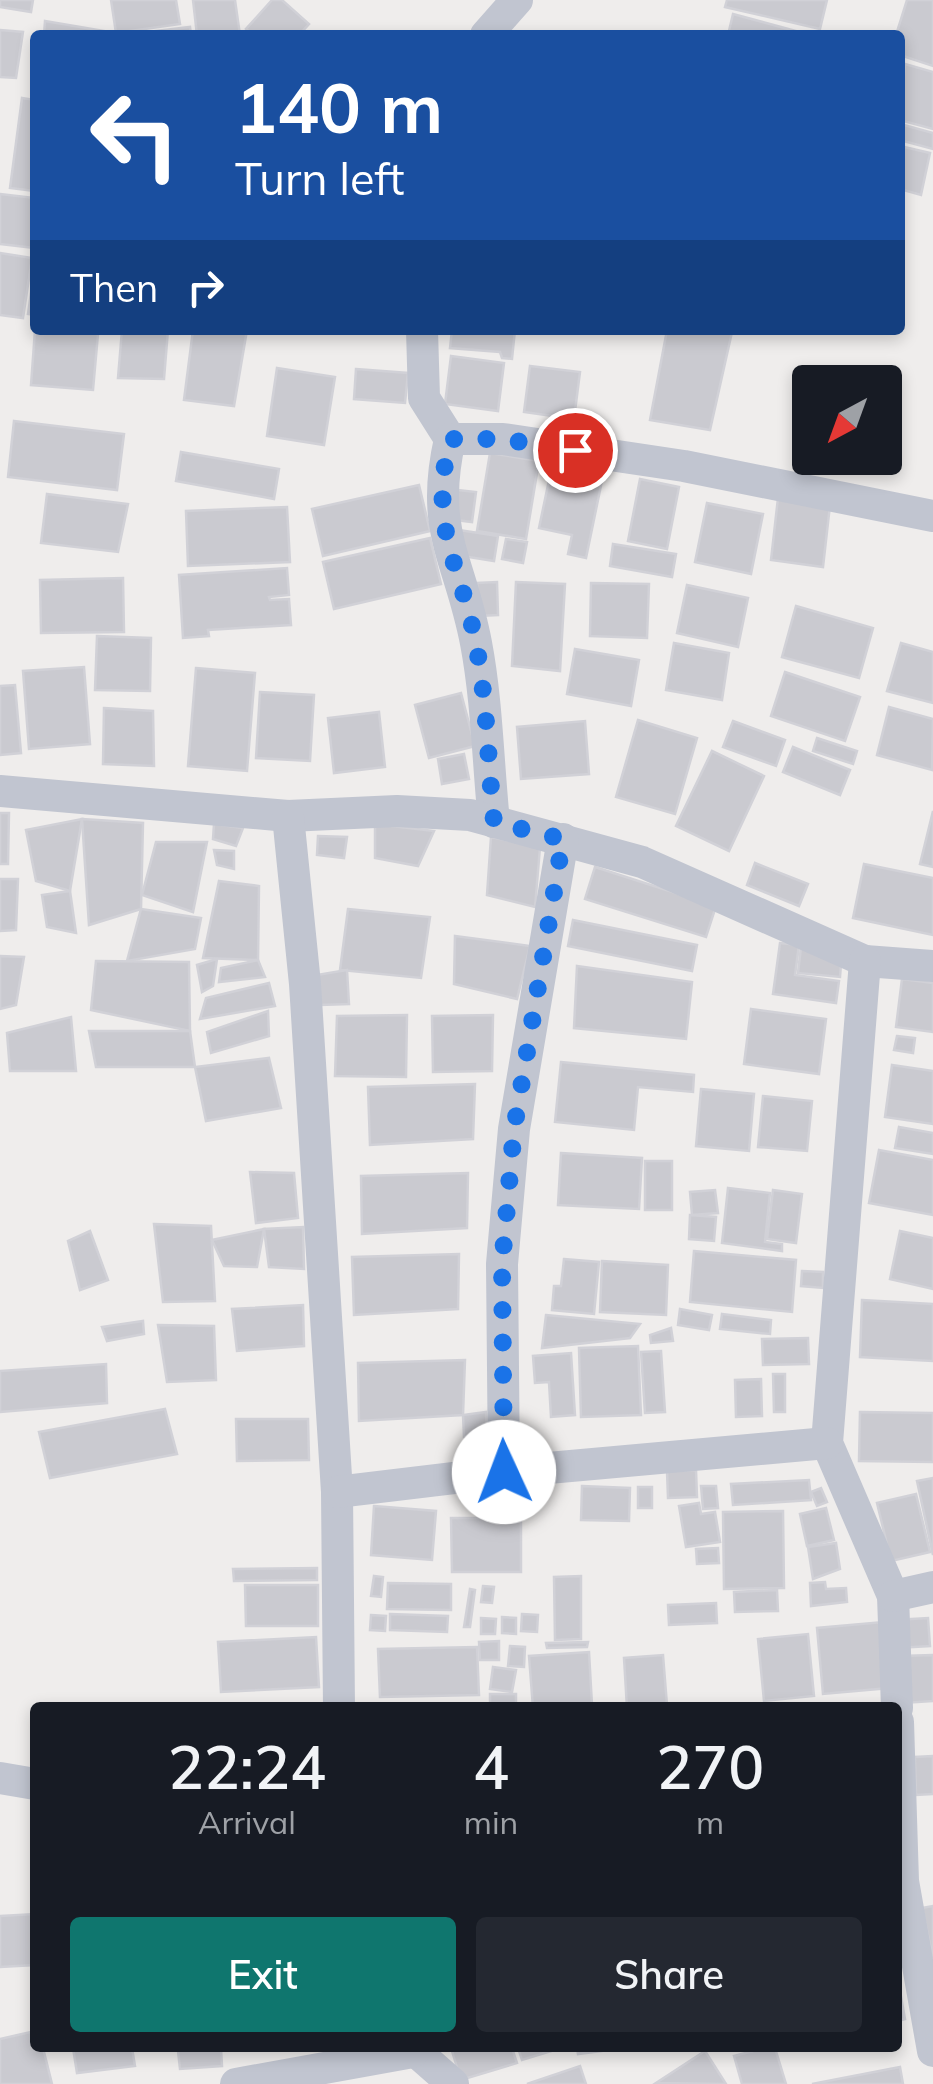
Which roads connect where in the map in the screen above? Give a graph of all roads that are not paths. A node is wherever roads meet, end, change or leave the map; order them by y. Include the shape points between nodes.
1 (518, 0) edge
2 (491, 30) edge
3 (422, 335) edge
4 (450, 439) junction
5 (933, 516) edge
6 (0, 791) edge
7 (288, 816) junction
8 (494, 822) junction
9 (563, 839) junction
10 (866, 961) junction
11 (933, 966) edge
12 (827, 1442) junction
13 (504, 1472) junction
14 (338, 1492) junction
15 (933, 1587) edge
16 (893, 1596) junction
17 (339, 1702) edge
18 (897, 1702) edge
19 (0, 1778) edge
20 (30, 1783) edge
21 (902, 1848) edge
22 (933, 2051) edge
23 (403, 2052) edge
24 (415, 2052) edge
25 (236, 2084) edge
26 (453, 2084) edge

1 - 2 street
3 - 4 street via 424,398
4 - 5 street via 502,439 684,466
4 - 8 street via 440,479 442,517 476,642
6 - 7 street
7 - 8 street via 397,811
7 - 14 street
8 - 9 street
9 - 10 street via 707,887
9 - 13 street via 514,1129 502,1282
10 - 11 street
10 - 12 street
12 - 13 street
12 - 16 street
13 - 14 street
14 - 17 street
15 - 16 street
16 - 18 street
19 - 20 street
21 - 22 street
23 - 25 street
24 - 26 street

